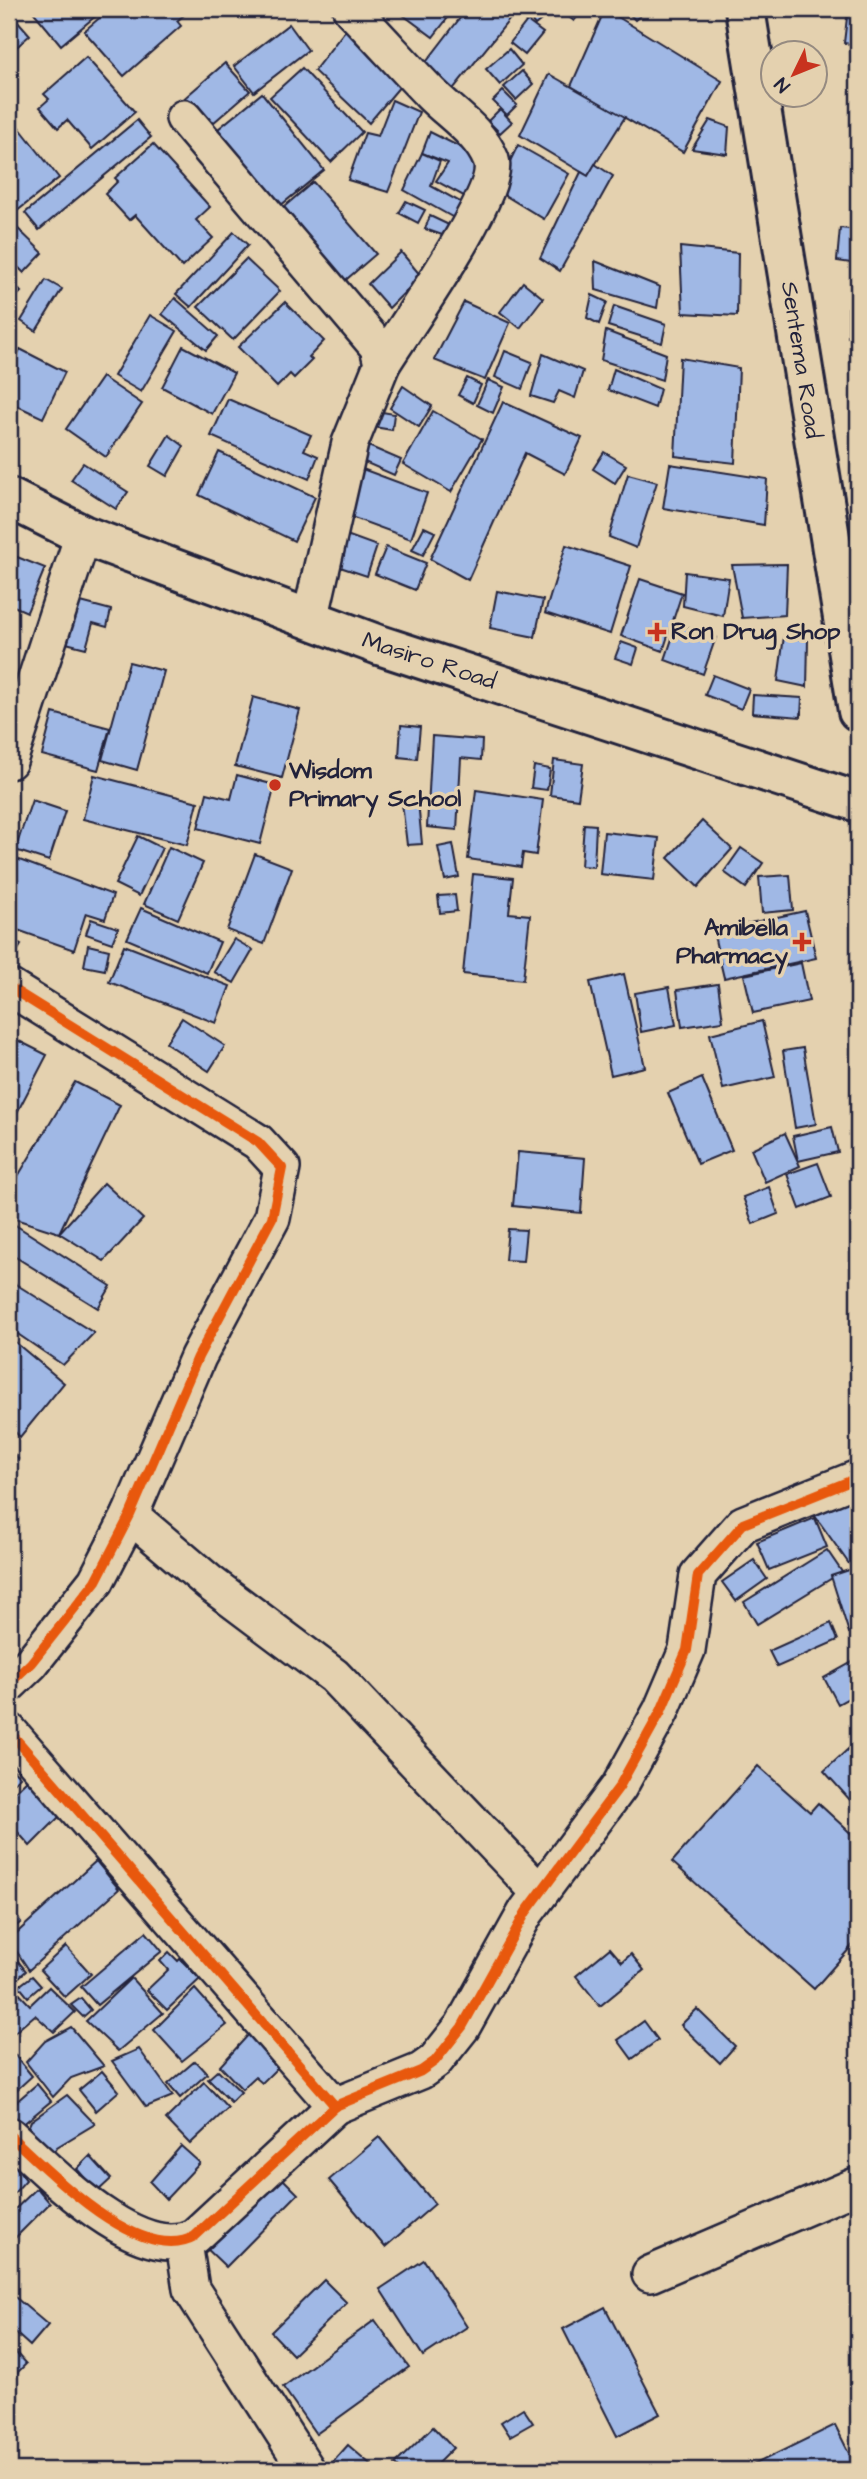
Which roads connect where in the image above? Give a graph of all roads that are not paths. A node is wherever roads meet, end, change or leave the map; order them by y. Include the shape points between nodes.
1 (351, 9) edge
2 (744, 9) edge
3 (184, 118) dead end
4 (382, 364) junction
5 (9, 498) edge
6 (83, 535) junction
7 (310, 620) junction
8 (858, 711) edge
9 (9, 761) edge
10 (858, 802) edge
11 (9, 987) edge
12 (858, 1478) edge
13 (130, 1515) junction
14 (9, 1684) edge
15 (9, 1731) edge
16 (540, 1893) junction
17 (335, 2106) junction
18 (9, 2135) edge
19 (858, 2185) edge
20 (184, 2243) junction
21 (650, 2274) dead end
22 (307, 2470) edge

1 - 4 street via 478,137 492,163 490,181 472,221
2 - 8 main road, Sentema Road
3 - 4 street via 363,328 378,347
4 - 7 street via 350,443
5 - 6 main road, Masiro Road
6 - 7 main road, Masiro Road
6 - 9 street
7 - 10 main road, Masiro Road
11 - 13 street via 258,1142 282,1168 272,1218 198,1357
12 - 16 street via 743,1524 698,1575 687,1650 661,1711 619,1787
13 - 14 street via 96,1581
13 - 16 street via 210,1583 334,1676
15 - 17 street
16 - 17 street via 462,2027 435,2061
17 - 20 street
18 - 20 street via 89,2207 140,2235 169,2244
19 - 21 street
20 - 22 street via 191,2289

